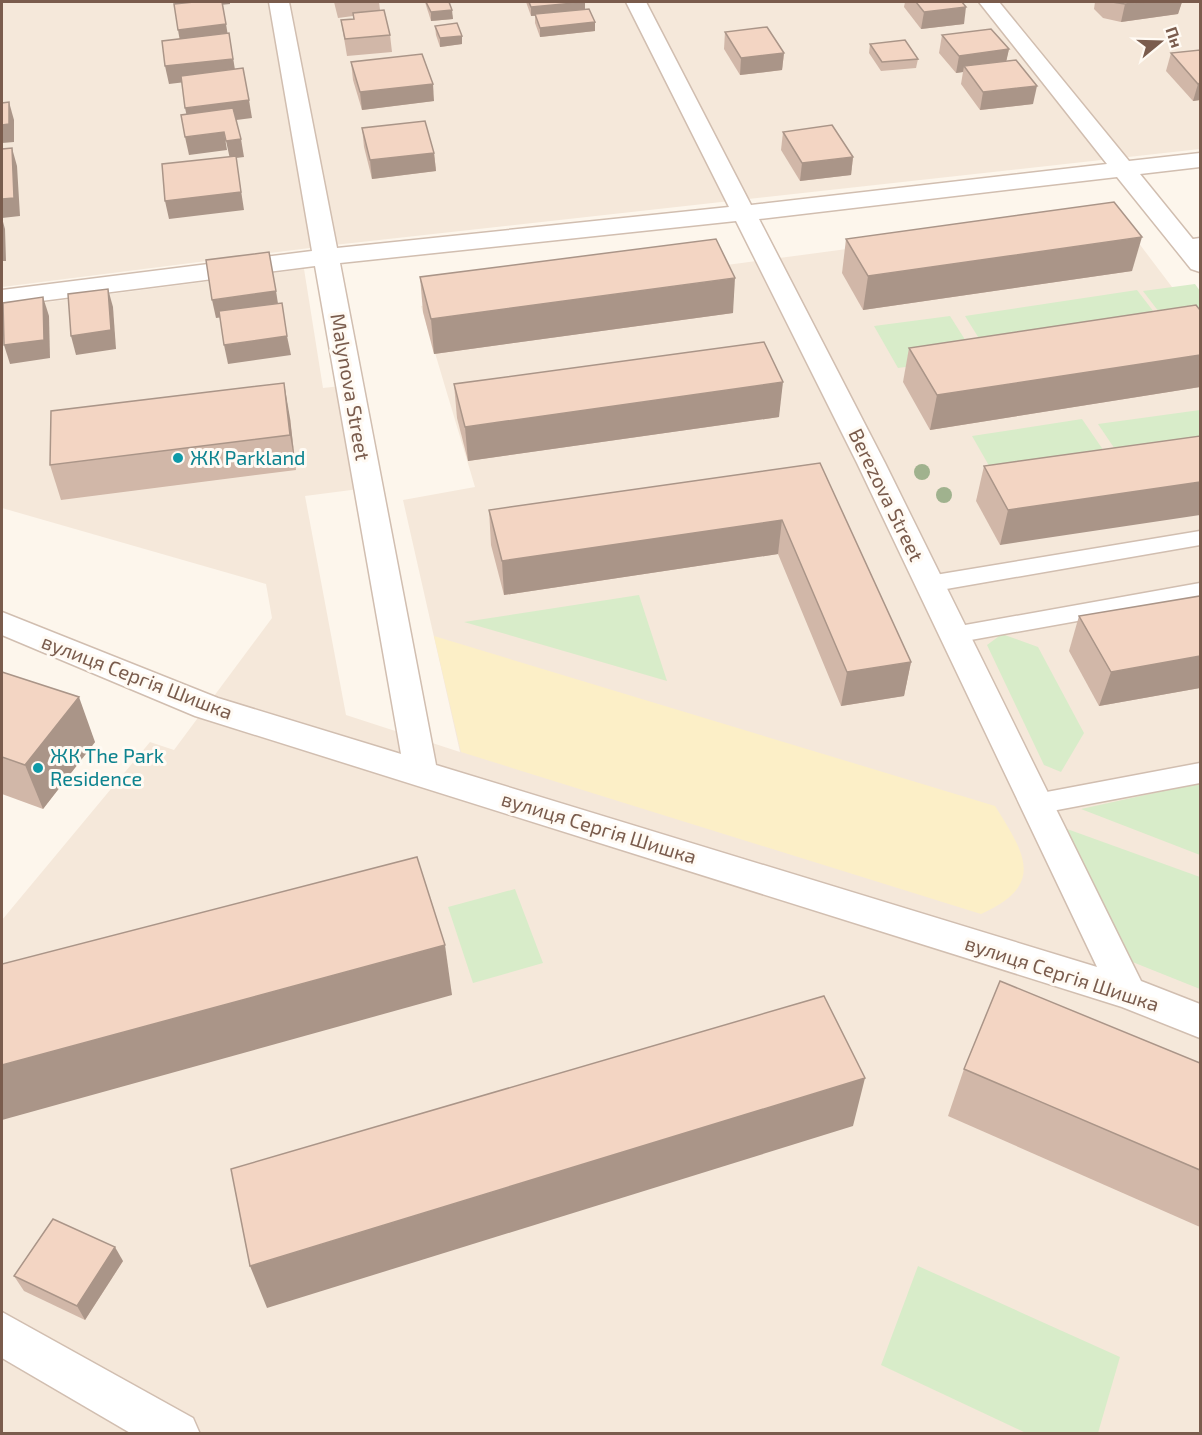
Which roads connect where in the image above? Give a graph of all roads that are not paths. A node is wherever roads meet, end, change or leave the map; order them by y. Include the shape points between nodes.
1 (279, 2) edge
2 (636, 2) edge
3 (989, 2) edge
4 (1200, 160) edge
5 (1122, 168) junction
6 (744, 213) junction
7 (1195, 251) edge
8 (327, 257) junction
9 (2, 298) edge
10 (1200, 538) edge
11 (929, 584) junction
12 (1200, 591) edge
13 (2, 623) edge
14 (954, 635) junction
15 (421, 773) junction
16 (1200, 773) edge
17 (1036, 804) junction
18 (1128, 993) junction
19 (1200, 1021) edge
20 (2, 1334) edge
21 (177, 1434) edge

1 - 8 street, Malynova Street
2 - 6 street, Berezova Street
3 - 5 street
4 - 5 street
5 - 6 street
5 - 7 street
6 - 8 street
6 - 11 street, Berezova Street
8 - 9 street
8 - 15 street, Malynova Street
10 - 11 lane
11 - 14 street, Berezova Street
12 - 14 lane
13 - 15 street, вулиця Сергія Шишка via 207,707
14 - 17 street, Berezova Street
15 - 18 street, вулиця Сергія Шишка
16 - 17 lane
17 - 18 street, Berezova Street
18 - 19 street, вулиця Сергія Шишка
20 - 21 street

